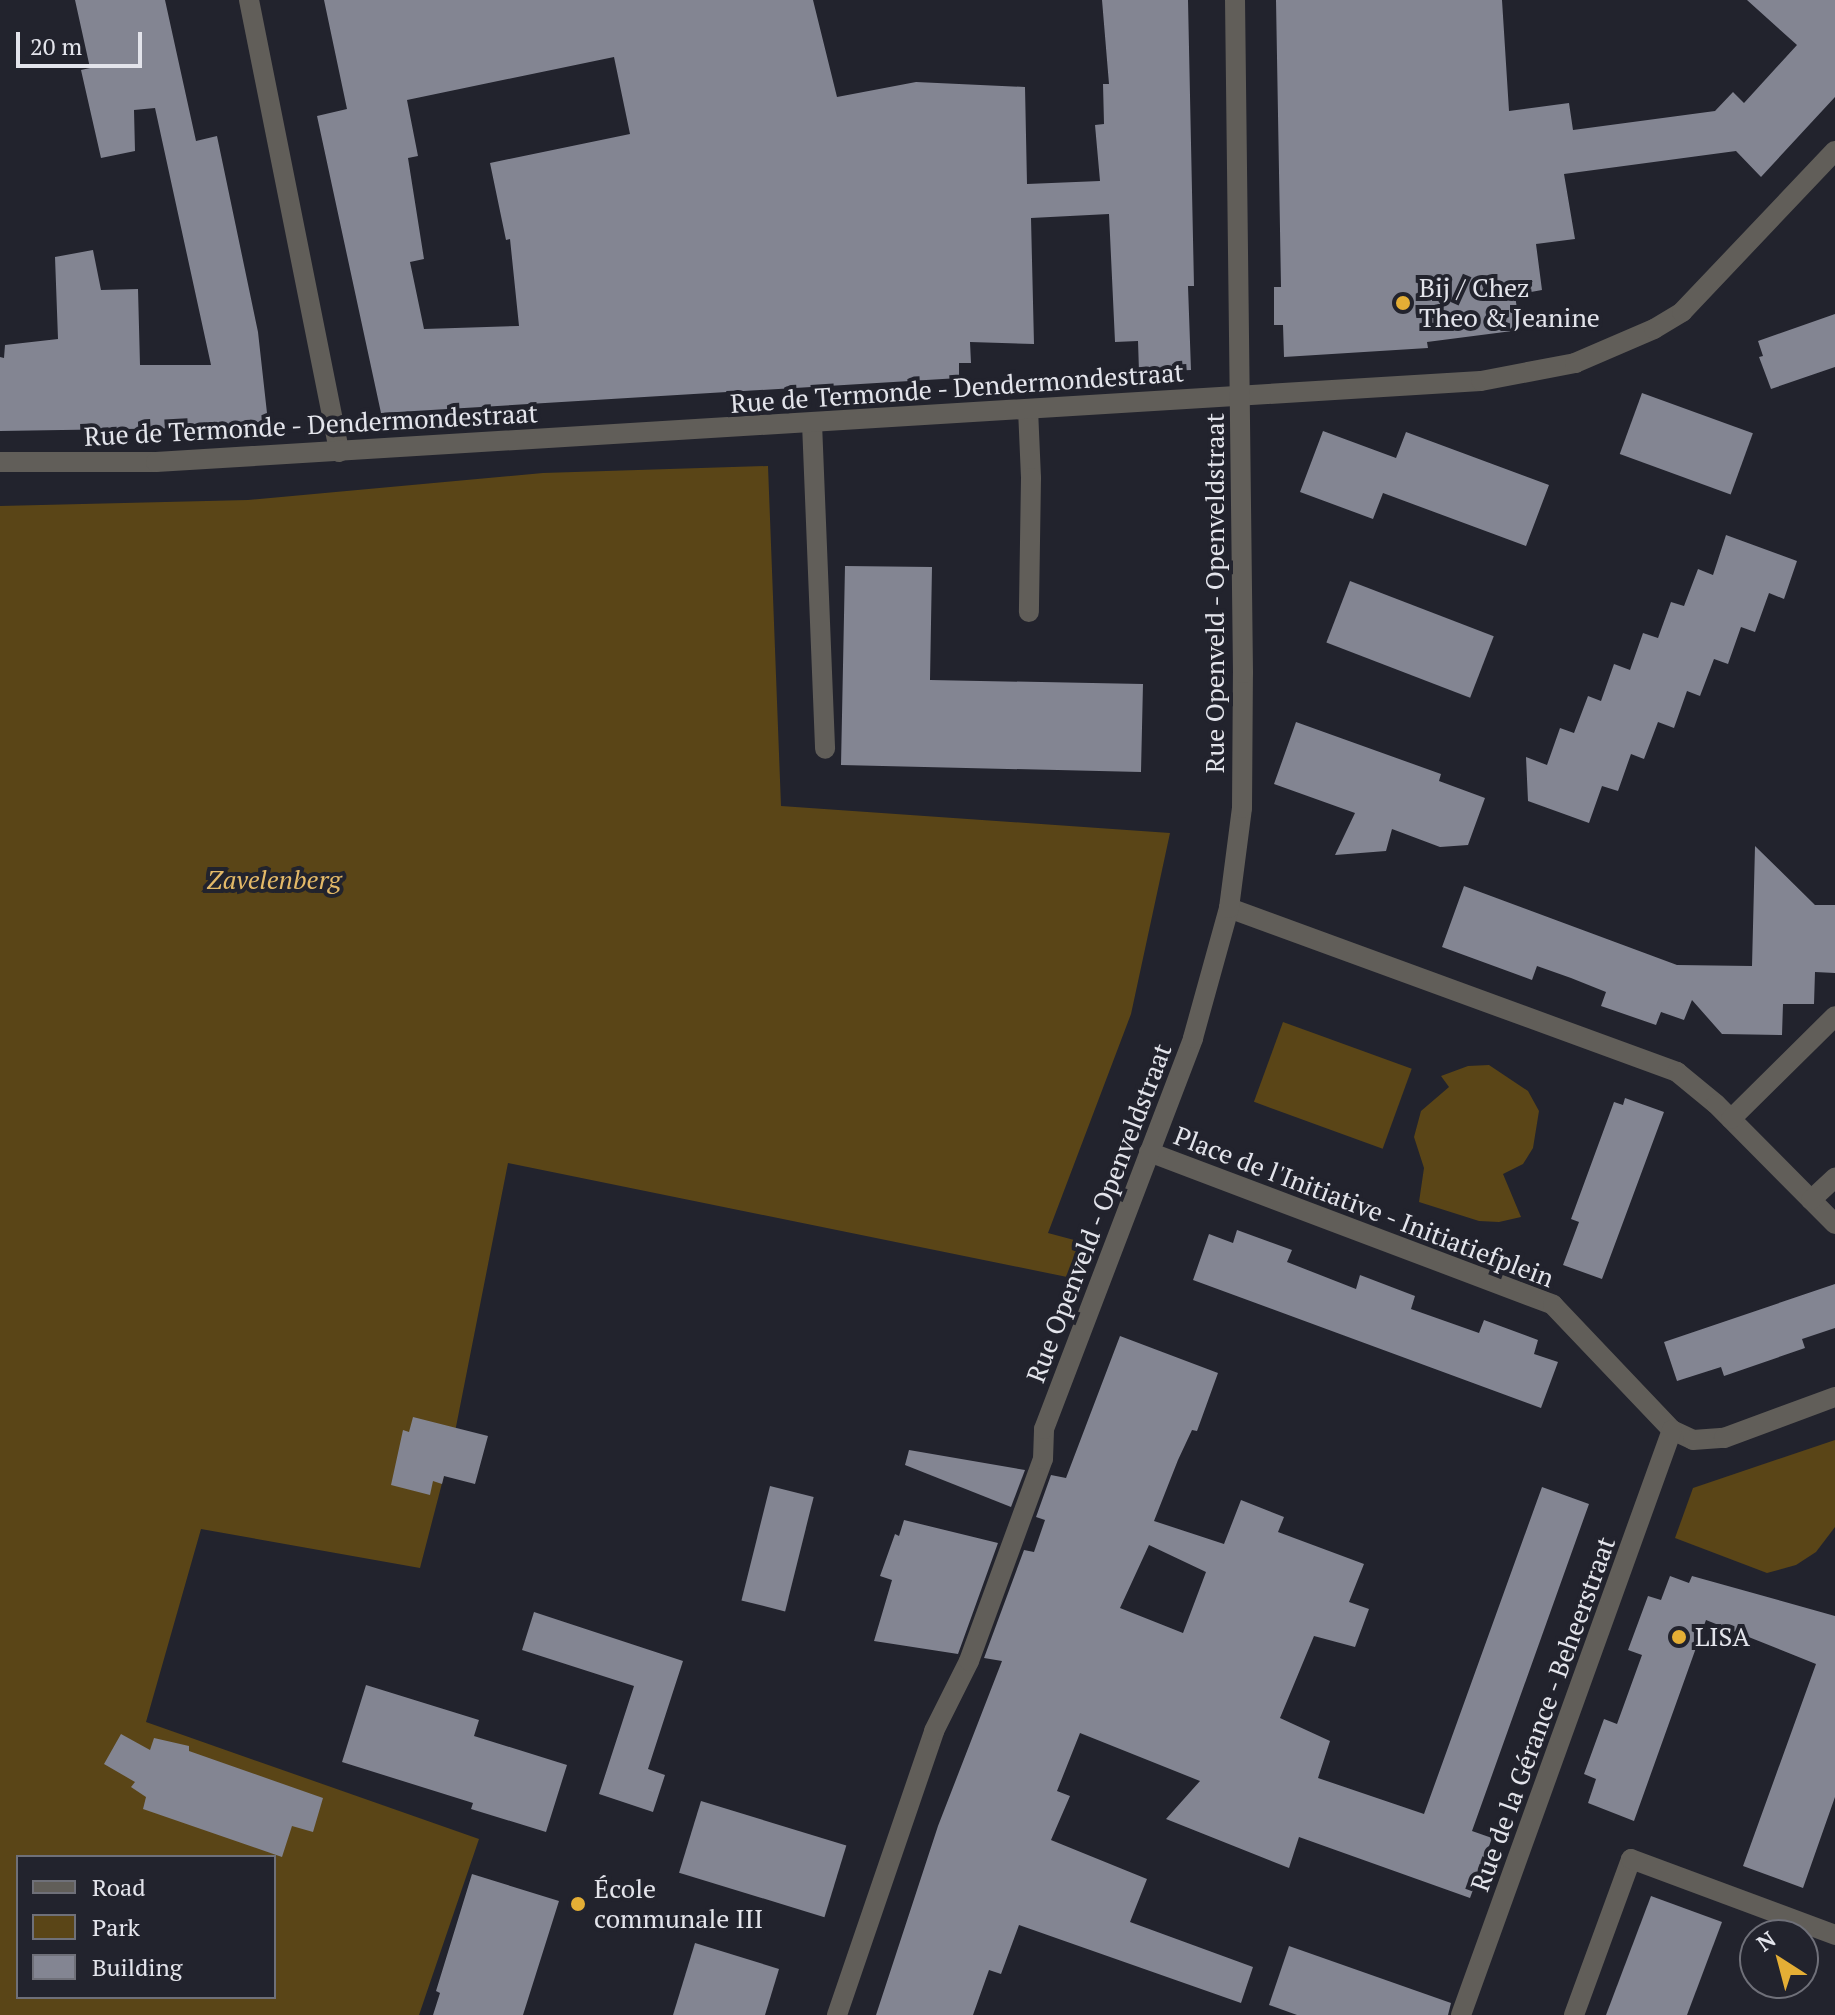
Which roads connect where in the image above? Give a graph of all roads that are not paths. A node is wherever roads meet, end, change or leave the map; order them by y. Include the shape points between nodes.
1 (249, 0) edge
2 (1235, 0) edge
3 (1835, 151) edge
4 (1240, 396) junction
5 (1028, 409) junction
6 (812, 423) junction
7 (339, 452) junction
8 (0, 462) edge
9 (1029, 612) dead end
10 (825, 749) dead end
11 (1229, 908) junction
12 (1835, 1016) edge
13 (1731, 1119) junction
14 (1149, 1152) junction
15 (1835, 1178) edge
16 (1811, 1200) junction
17 (1835, 1224) edge
18 (1835, 1397) edge
19 (1672, 1430) junction
20 (1835, 1935) edge
21 (837, 2015) edge
22 (1461, 2015) edge
23 (1574, 2015) edge

1 - 7 street
2 - 4 street, Rue Openveld - Openveldstraat
3 - 4 street, Rue de Termonde - Dendermondestraat via 1682,312 1575,363 1481,381
4 - 5 street, Rue de Termonde - Dendermondestraat
4 - 11 street, Rue Openveld - Openveldstraat via 1242,808
5 - 6 street, Rue de Termonde - Dendermondestraat
5 - 9 street
6 - 7 street, Rue de Termonde - Dendermondestraat
6 - 10 street
7 - 8 street, Rue de Termonde - Dendermondestraat via 156,462
11 - 13 street via 1677,1072
11 - 14 street, Rue Openveld - Openveldstraat via 1193,1038
12 - 13 street
13 - 16 street
14 - 19 street, Place de l'Initiative - Initiatiefplein via 1553,1305
14 - 21 street, Rue Openveld - Openveldstraat via 1044,1429 1043,1459 975,1646 934,1731
15 - 16 street
16 - 17 street
18 - 19 street via 1724,1438 1693,1440
19 - 22 street, Rue de la Gérance - Beheerstraat
20 - 23 street via 1818,1917 1631,1859

